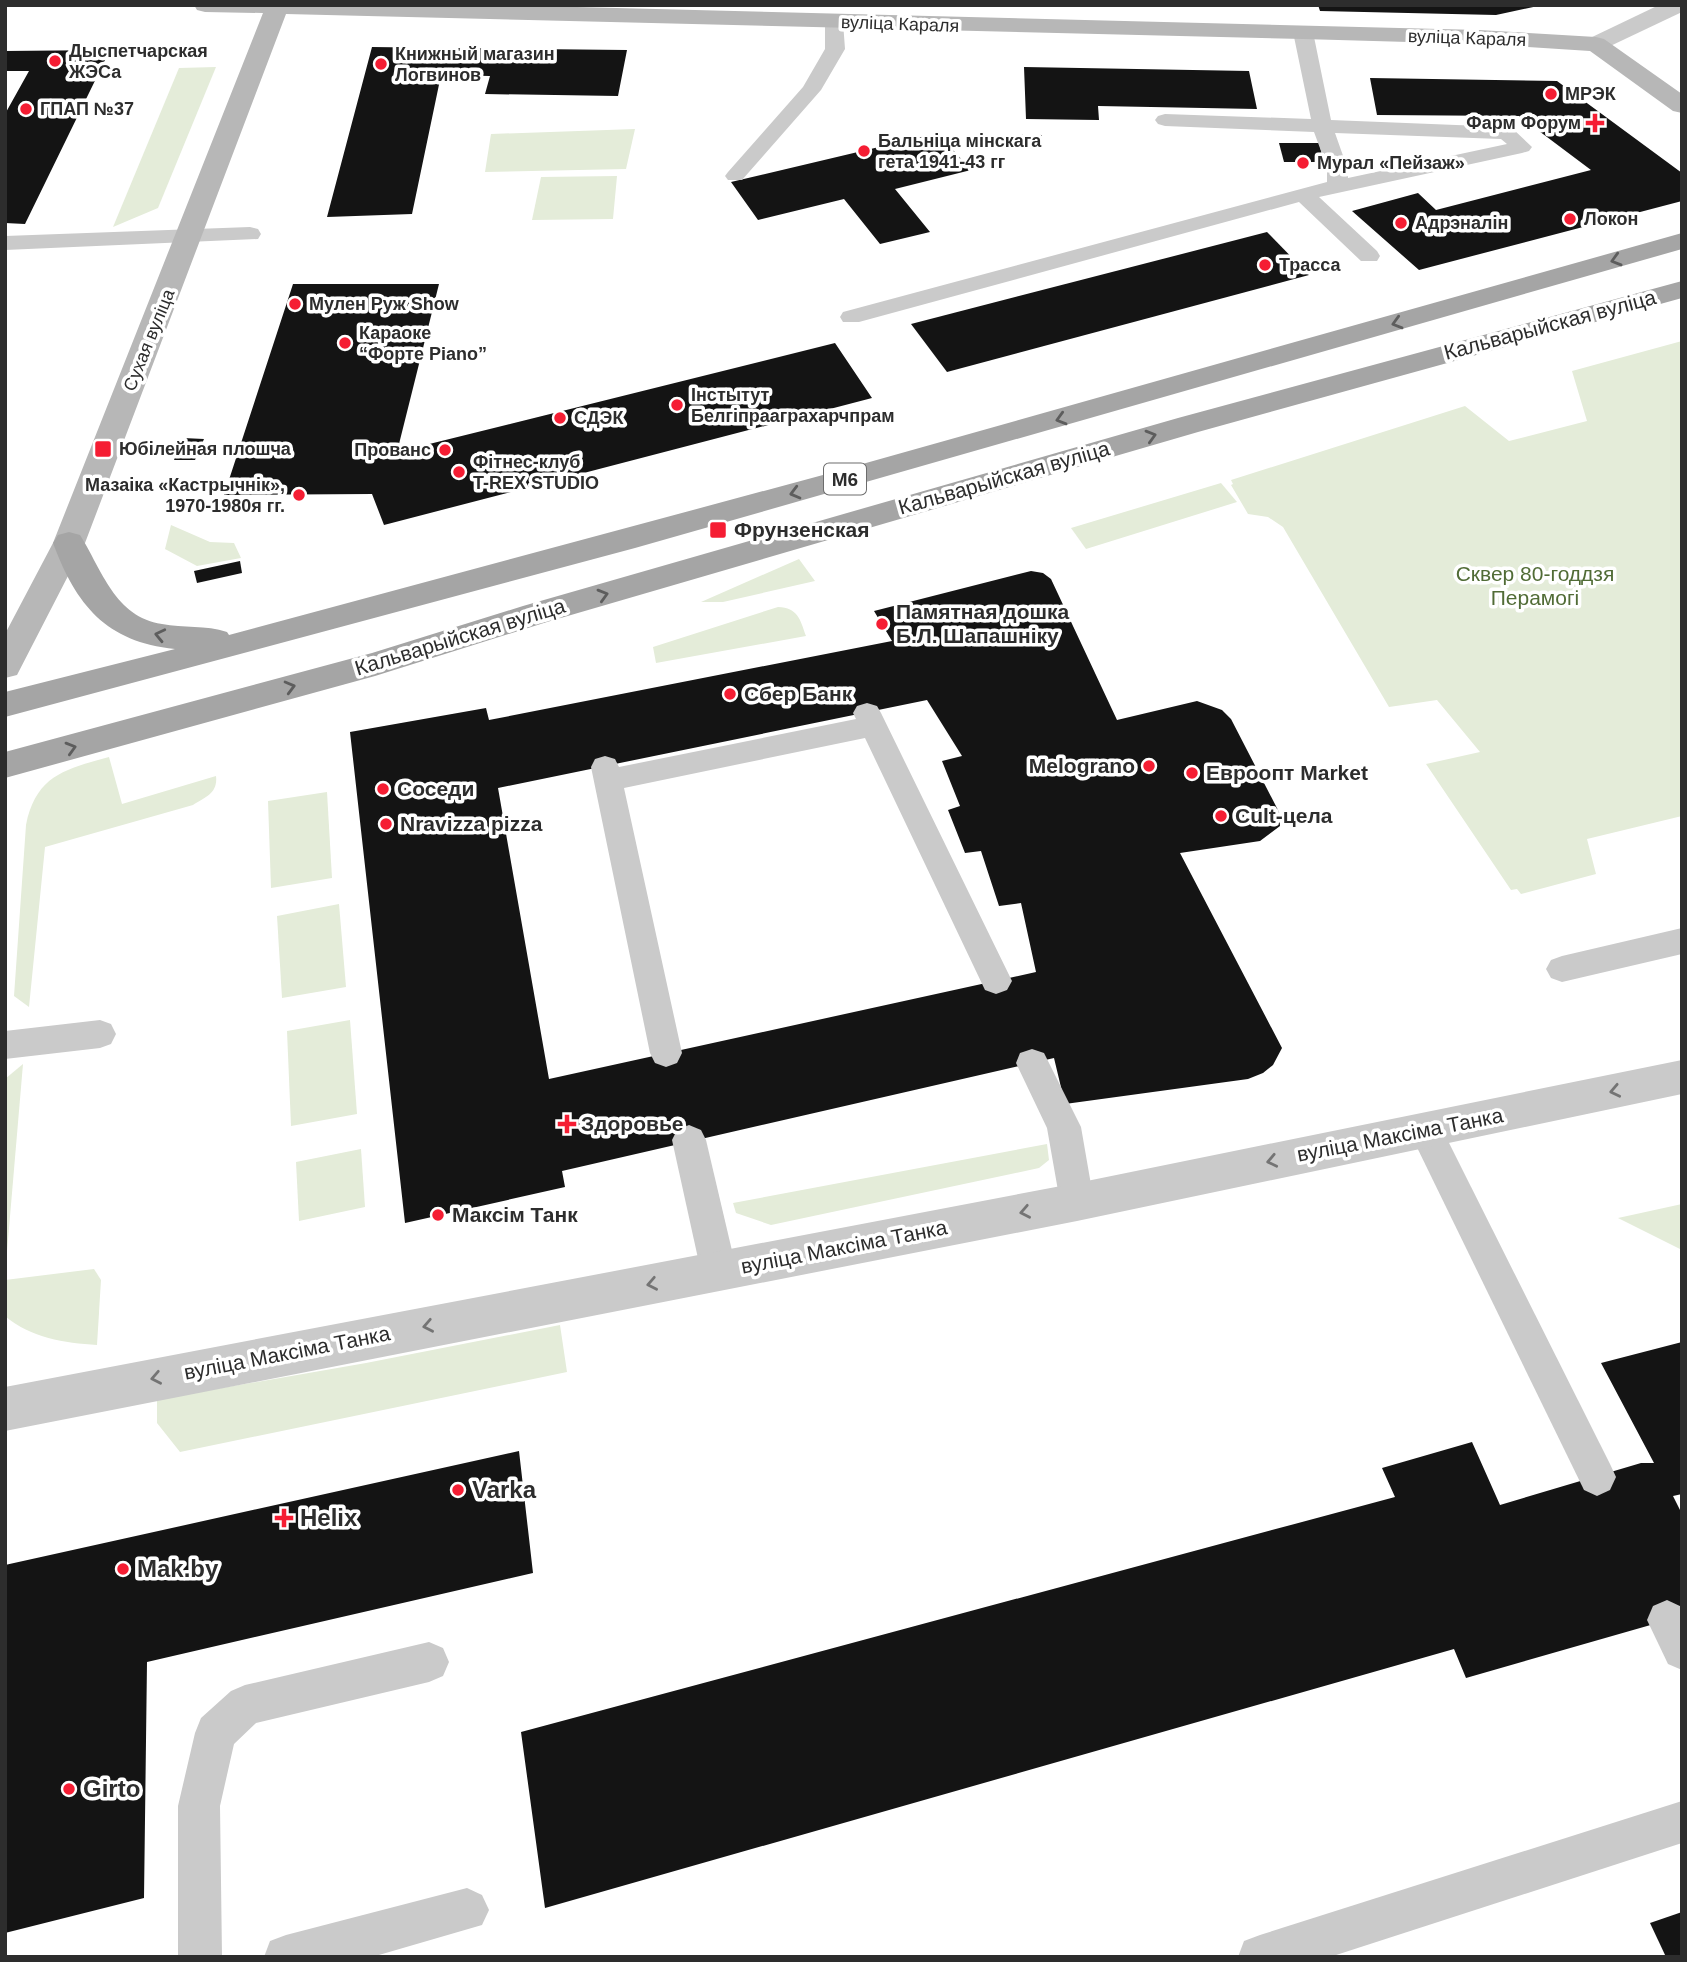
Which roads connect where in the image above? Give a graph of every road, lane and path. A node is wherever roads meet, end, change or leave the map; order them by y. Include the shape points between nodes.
1 (205, 5) edge
2 (1678, 5) edge
3 (277, 7) junction
4 (400, 8) edge
5 (834, 22) junction
6 (1303, 32) junction
7 (1596, 44) junction
8 (1682, 106) edge
9 (1165, 120) dead end
10 (1322, 126) junction
11 (735, 176) dead end
12 (1338, 186) junction
13 (1303, 194) junction
14 (250, 234) dead end
15 (190, 236) junction
16 (1682, 241) edge
17 (5, 243) edge
18 (1369, 256) dead end
19 (1682, 289) edge
20 (851, 317) dead end
21 (69, 543) junction
22 (253, 642) junction
23 (5, 666) edge
24 (5, 705) edge
25 (5, 765) edge
26 (1682, 942) edge
27 (1562, 969) dead end
28 (996, 981) dead end
29 (100, 1034) dead end
30 (5, 1045) edge
31 (666, 1053) dead end
32 (1032, 1063) dead end
33 (1682, 1077) edge
34 (1426, 1131) junction
35 (689, 1140) dead end
36 (1077, 1202) junction
37 (719, 1272) junction
38 (5, 1409) edge
39 (1597, 1477) dead end
40 (429, 1662) dead end
41 (1682, 1822) edge
42 (467, 1910) dead end
43 (200, 1957) edge
44 (286, 1957) edge
45 (1260, 1957) edge

1 - 3 main road, вуліца Караля
2 - 7 street, вуліца Караля
3 - 4 main road, вуліца Караля
3 - 15 main road, Сухая вуліца
4 - 5 main road, вуліца Караля
5 - 6 main road, вуліца Караля
5 - 11 lane via 835,49 811,90
6 - 7 main road, вуліца Караля
6 - 10 lane
7 - 8 main road
9 - 10 lane
10 - 12 lane via 1337,167
10 - 12 lane via 1506,133 1522,147
12 - 13 lane
13 - 18 lane
13 - 20 lane
14 - 15 lane
15 - 17 lane
15 - 21 main road, Сухая вуліца
16 -> 22 main road, Кальварыйская вуліца / М6 via 993,439
25 -> 19 main road, Кальварыйская вуліца / М6 via 362,667 1177,428
22 -> 21 main road via 165,637 127,626 94,591 76,565
21 - 23 main road, Сухая вуліца
22 - 24 main road, Кальварыйская вуліца / М6
26 - 27 lane
28 - 31 lane via 870,719 606,774
29 - 30 lane
32 - 36 lane via 1064,1127
33 -> 34 street, вуліца Максіма Танка
34 -> 36 street, вуліца Максіма Танка
34 - 39 lane
35 - 37 lane
36 -> 37 street, вуліца Максіма Танка
37 -> 38 street, вуліца Максіма Танка
40 - 43 lane via 245,1705 216,1733 199,1806
41 - 45 lane
42 - 44 lane

